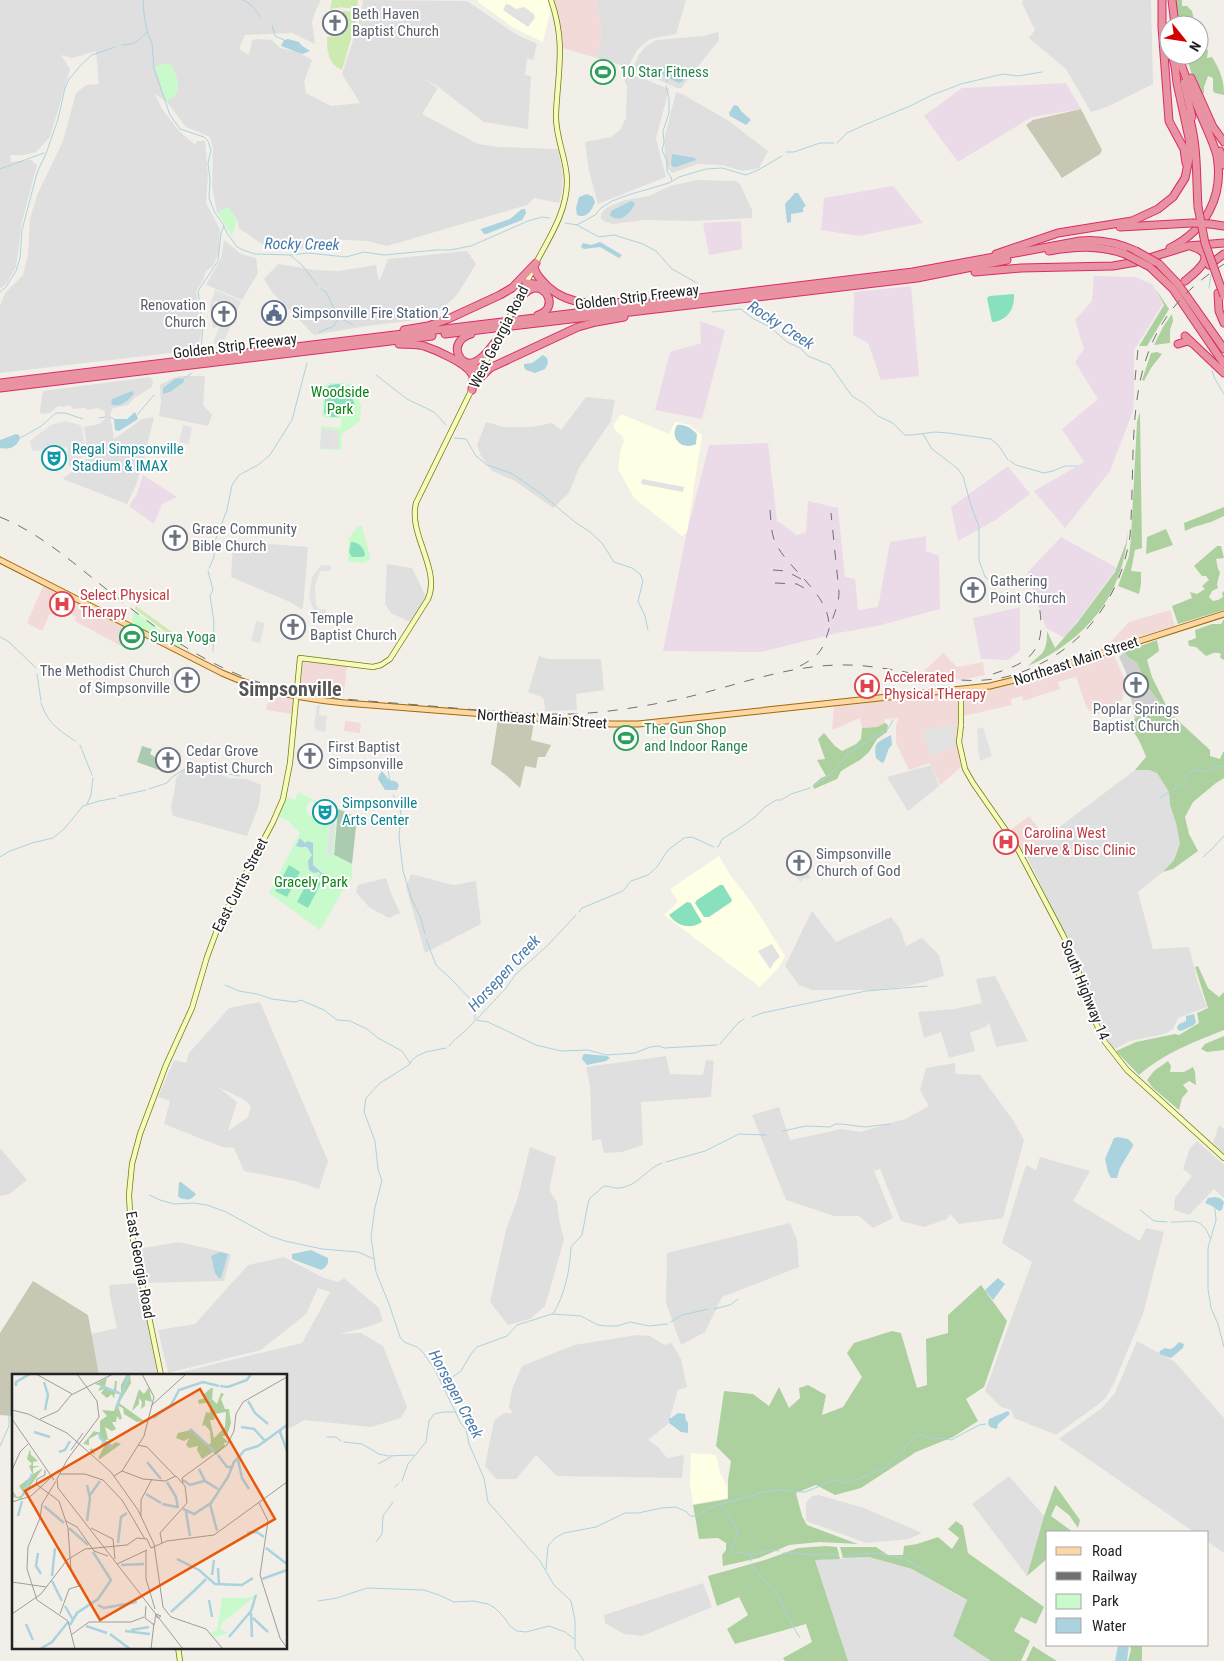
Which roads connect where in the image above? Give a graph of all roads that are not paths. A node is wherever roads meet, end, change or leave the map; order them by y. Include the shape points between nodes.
1 (551, 0) edge
2 (1163, 0) edge
3 (1171, 0) edge
4 (1164, 15) edge
5 (1172, 15) edge
6 (1181, 65) edge
7 (1182, 65) edge
8 (1184, 65) edge
9 (1175, 66) joint
10 (1186, 68) junction
11 (1224, 142) edge
12 (1224, 166) edge
13 (1162, 206) junction
14 (1200, 207) junction
15 (1134, 224) junction
16 (1224, 226) edge
17 (1224, 242) edge
18 (1188, 246) junction
19 (1224, 254) edge
20 (1152, 257) junction
21 (965, 263) junction
22 (535, 265) junction
23 (1180, 274) dead end
24 (1192, 275) junction
25 (917, 278) junction
26 (526, 283) junction
27 (1224, 286) edge
28 (551, 289) junction
29 (1221, 294) edge
30 (692, 299) junction
31 (518, 300) junction
32 (1210, 303) dead end
33 (681, 306) junction
34 (1219, 311) junction
35 (529, 318) junction
36 (1224, 323) edge
37 (491, 329) junction
38 (499, 336) junction
39 (1185, 336) dead end
40 (361, 342) junction
41 (1178, 344) dead end
42 (1193, 344) junction
43 (1224, 349) edge
44 (1224, 364) edge
45 (464, 366) junction
46 (483, 368) junction
47 (1224, 373) edge
48 (476, 382) junction
49 (0, 383) edge
50 (0, 388) edge
51 (472, 390) junction
52 (0, 560) edge
53 (1224, 614) edge
54 (300, 658) joint
55 (961, 690) junction
56 (297, 696) junction
57 (164, 1069) joint
58 (1224, 1158) edge
59 (161, 1374) edge
60 (178, 1648) edge
61 (180, 1661) edge

1 - 22 main road, West Georgia Road via 560,40 556,124 566,174 566,192 562,211
2 - 4 highway
2 - 13 highway via 1169,121 1186,160 1180,183
3 - 5 highway
6 - 14 highway via 1198,142
7 - 20 highway via 1214,147 1219,183 1214,204 1202,225 1187,238
8 - 10 highway
9 - 13 highway via 1190,154 1188,170 1181,185
9 - 14 highway via 1194,138
10 - 11 highway via 1209,120
10 - 12 highway
13 - 15 highway
14 - 27 highway, bridge via 1209,246
14 - 29 highway, bridge via 1205,243
15 - 16 highway, bridge
15 - 21 highway via 1058,233
17 - 18 highway
18 - 20 highway
18 - 24 highway via 1200,250 1205,259
19 - 24 highway via 1186,282
20 - 25 highway via 1113,266 1002,269
21 - 30 highway, Golden Strip Freeway
21 - 43 highway, Golden Strip Freeway, bridge via 1085,240 1114,243 1136,250 1159,264 1178,284
22 - 26 main road, West Georgia Road
22 - 28 highway via 538,277
22 - 40 highway via 512,288 448,319
23 - 24 highway
25 - 33 highway, Golden Strip Freeway
25 - 44 highway, Golden Strip Freeway, bridge via 1076,247 1105,248 1150,267 1173,289
26 - 28 highway
26 - 31 main road, West Georgia Road
28 - 30 highway via 570,300 587,304
29 - 34 highway
30 - 35 highway, Golden Strip Freeway
31 - 35 highway via 534,288 542,290 548,297 546,311
31 - 38 main road, West Georgia Road, bridge
32 - 34 highway
33 - 37 highway, Golden Strip Freeway
33 - 48 highway via 578,327 490,368
34 - 36 highway
35 - 40 highway, Golden Strip Freeway
37 - 38 highway via 464,336 456,348 458,355 473,363 481,359
37 - 40 highway, Golden Strip Freeway
38 - 46 main road, West Georgia Road
39 - 42 highway
40 - 45 highway via 423,346
40 - 49 highway, Golden Strip Freeway
40 - 50 highway, Golden Strip Freeway
41 - 42 highway via 1188,341
42 - 47 highway
45 - 46 highway
45 - 51 highway via 474,378
46 - 48 main road, West Georgia Road
48 - 51 main road, West Georgia Road
51 - 54 main road, West Georgia Road via 416,501 415,522 430,573 431,589 390,659 372,667
52 - 56 main road, Northeast Main Street via 230,676
53 - 55 main road, Northeast Main Street via 1022,679
54 - 56 main road, East Curtis Street
55 - 56 main road, Northeast Main Street via 623,724 330,702
55 - 58 main road, South Highway 14 via 959,742 965,768 1008,830 1073,956 1094,1019 1108,1047 1127,1070
56 - 57 main road, East Curtis Street via 284,799 221,920 192,1008
57 - 59 main road, East Georgia Road via 134,1154 128,1203 131,1234
60 - 61 main road

